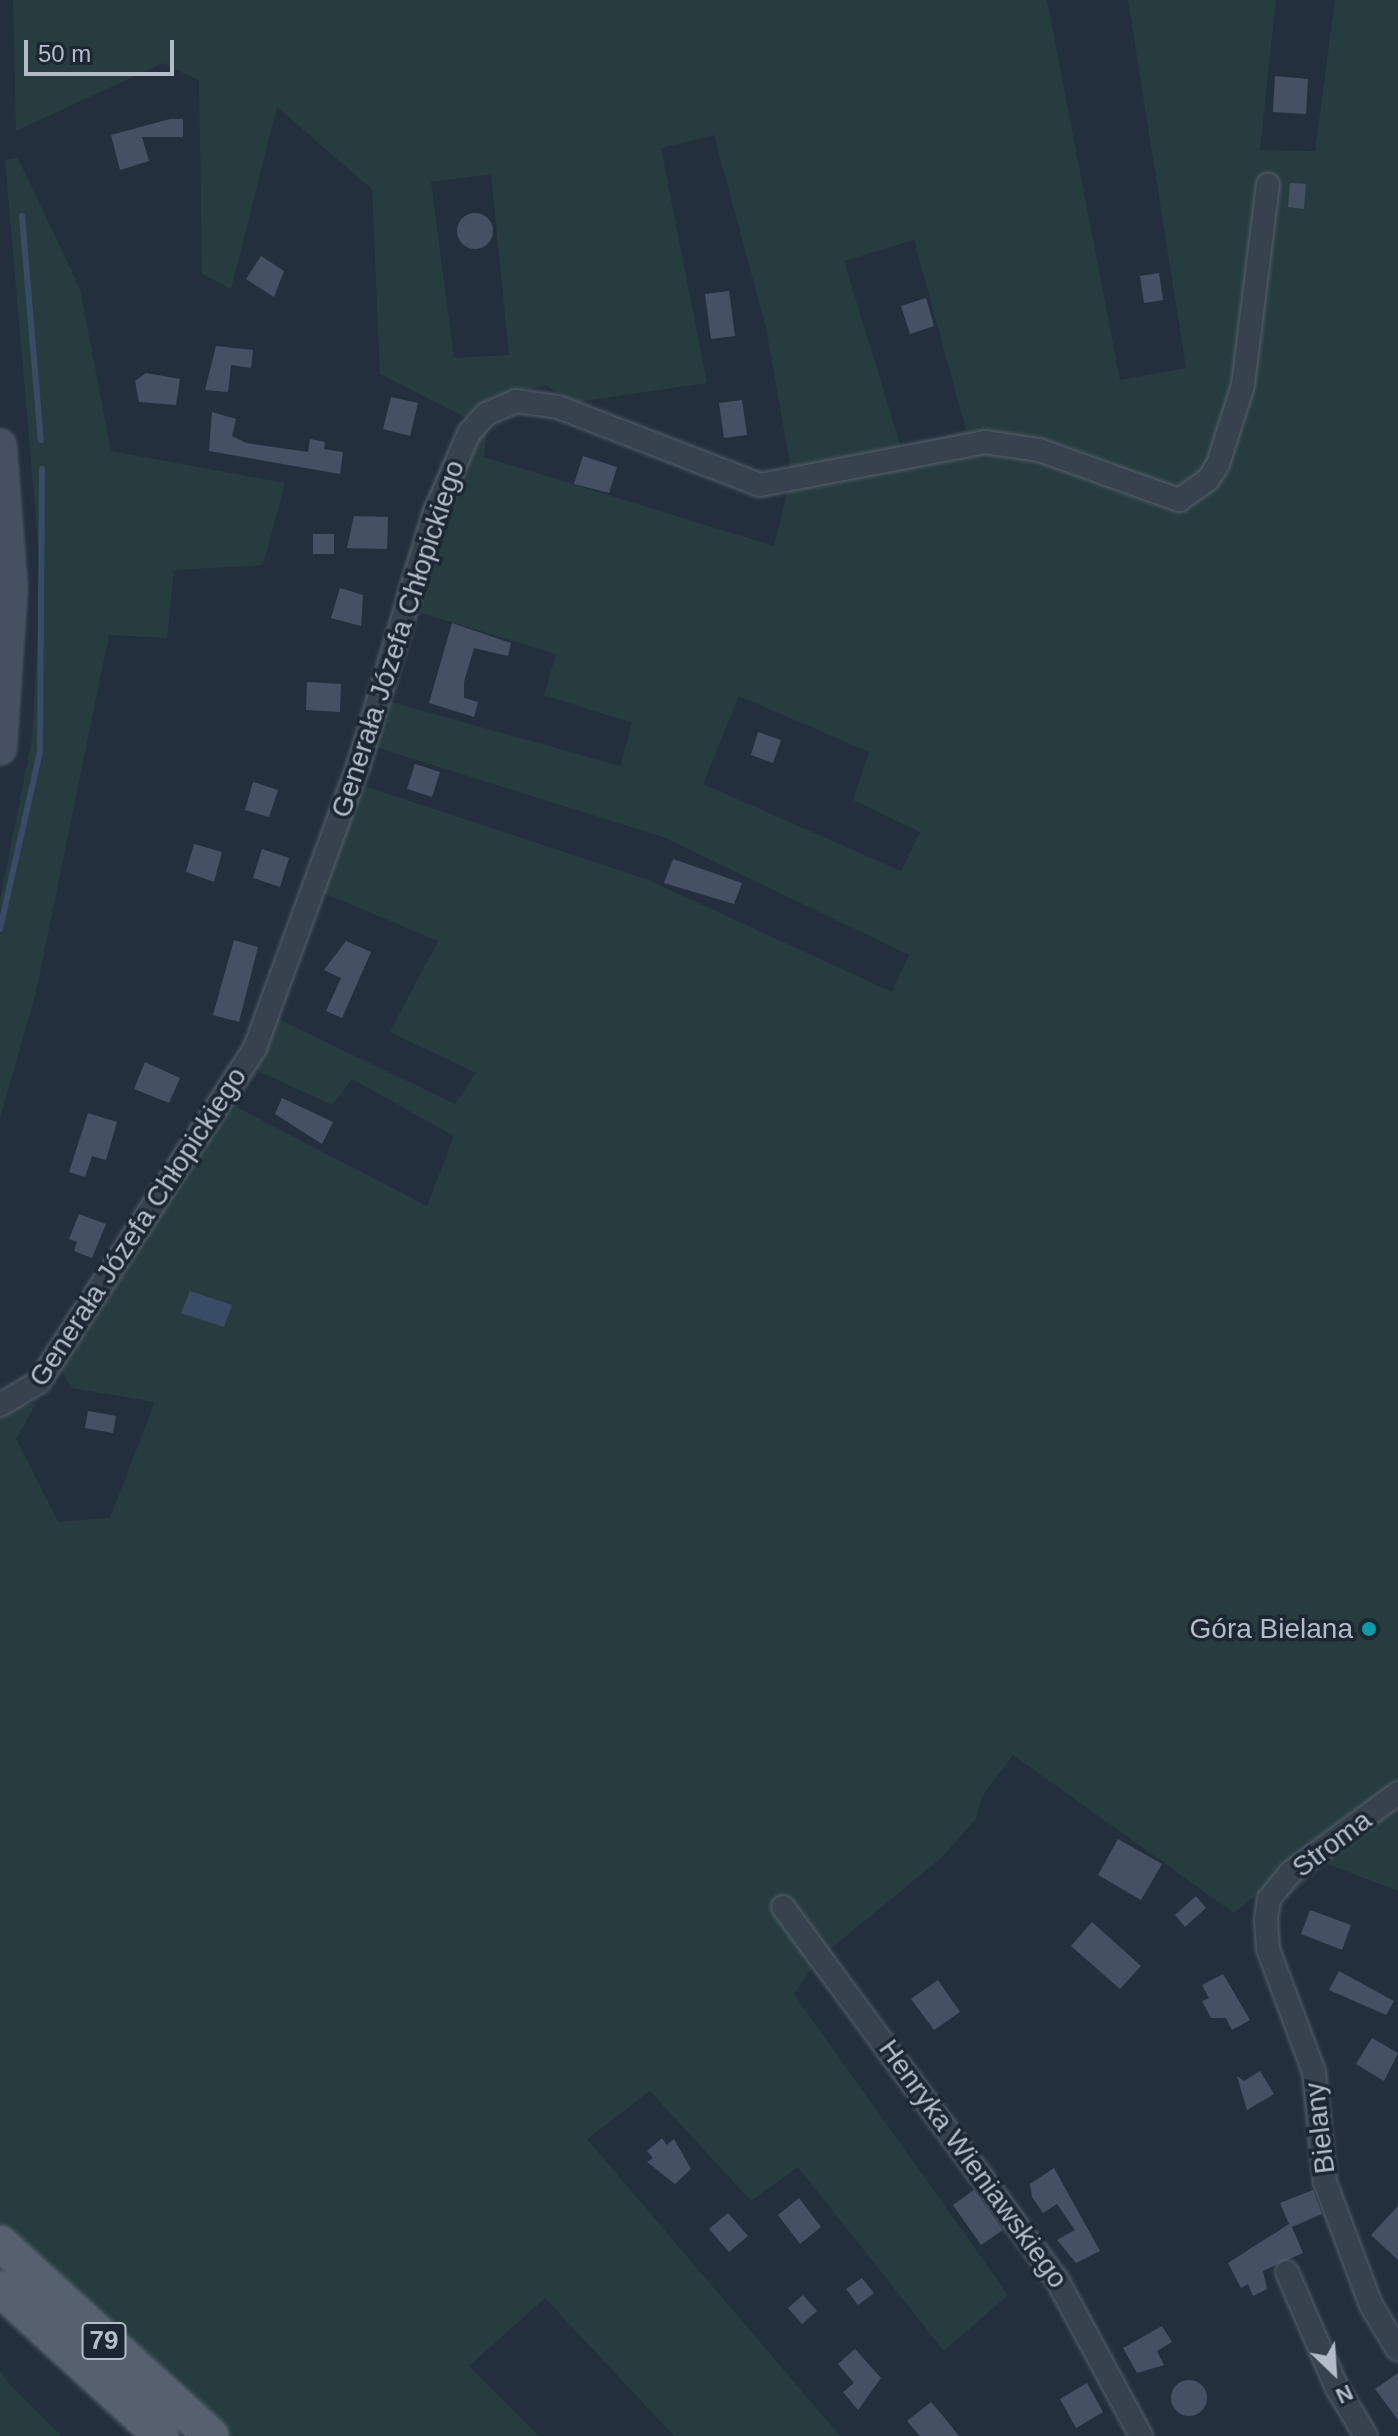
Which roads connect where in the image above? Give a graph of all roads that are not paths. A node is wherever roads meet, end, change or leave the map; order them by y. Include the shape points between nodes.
1 (1268, 185) dead end
2 (0, 445) edge
3 (0, 749) edge
4 (0, 1405) edge
5 (1398, 1793) edge
6 (1269, 1899) joint
7 (783, 1907) dead end
8 (0, 2243) edge
9 (1287, 2272) dead end
10 (0, 2289) edge
11 (1398, 2350) edge
12 (161, 2436) edge
13 (211, 2436) edge
14 (1141, 2436) edge
15 (1366, 2436) edge

1 - 4 street, Generała Józefa Chłopickiego via 1243,385 1218,464 1208,480 1179,500 1039,450 985,442 793,484 760,485 558,407 516,401 486,414 469,433 435,512 359,764 255,1048 39,1382
2 - 3 main road via 11,589
5 - 6 street, Stroma via 1290,1873
6 - 11 street, Bielany via 1268,1949 1307,2043 1325,2182 1371,2305
7 - 14 street, Henryka Wieniawskiego via 1057,2280
8 - 13 main road, 79
9 - 15 street via 1336,2386
10 - 12 main road, 79

